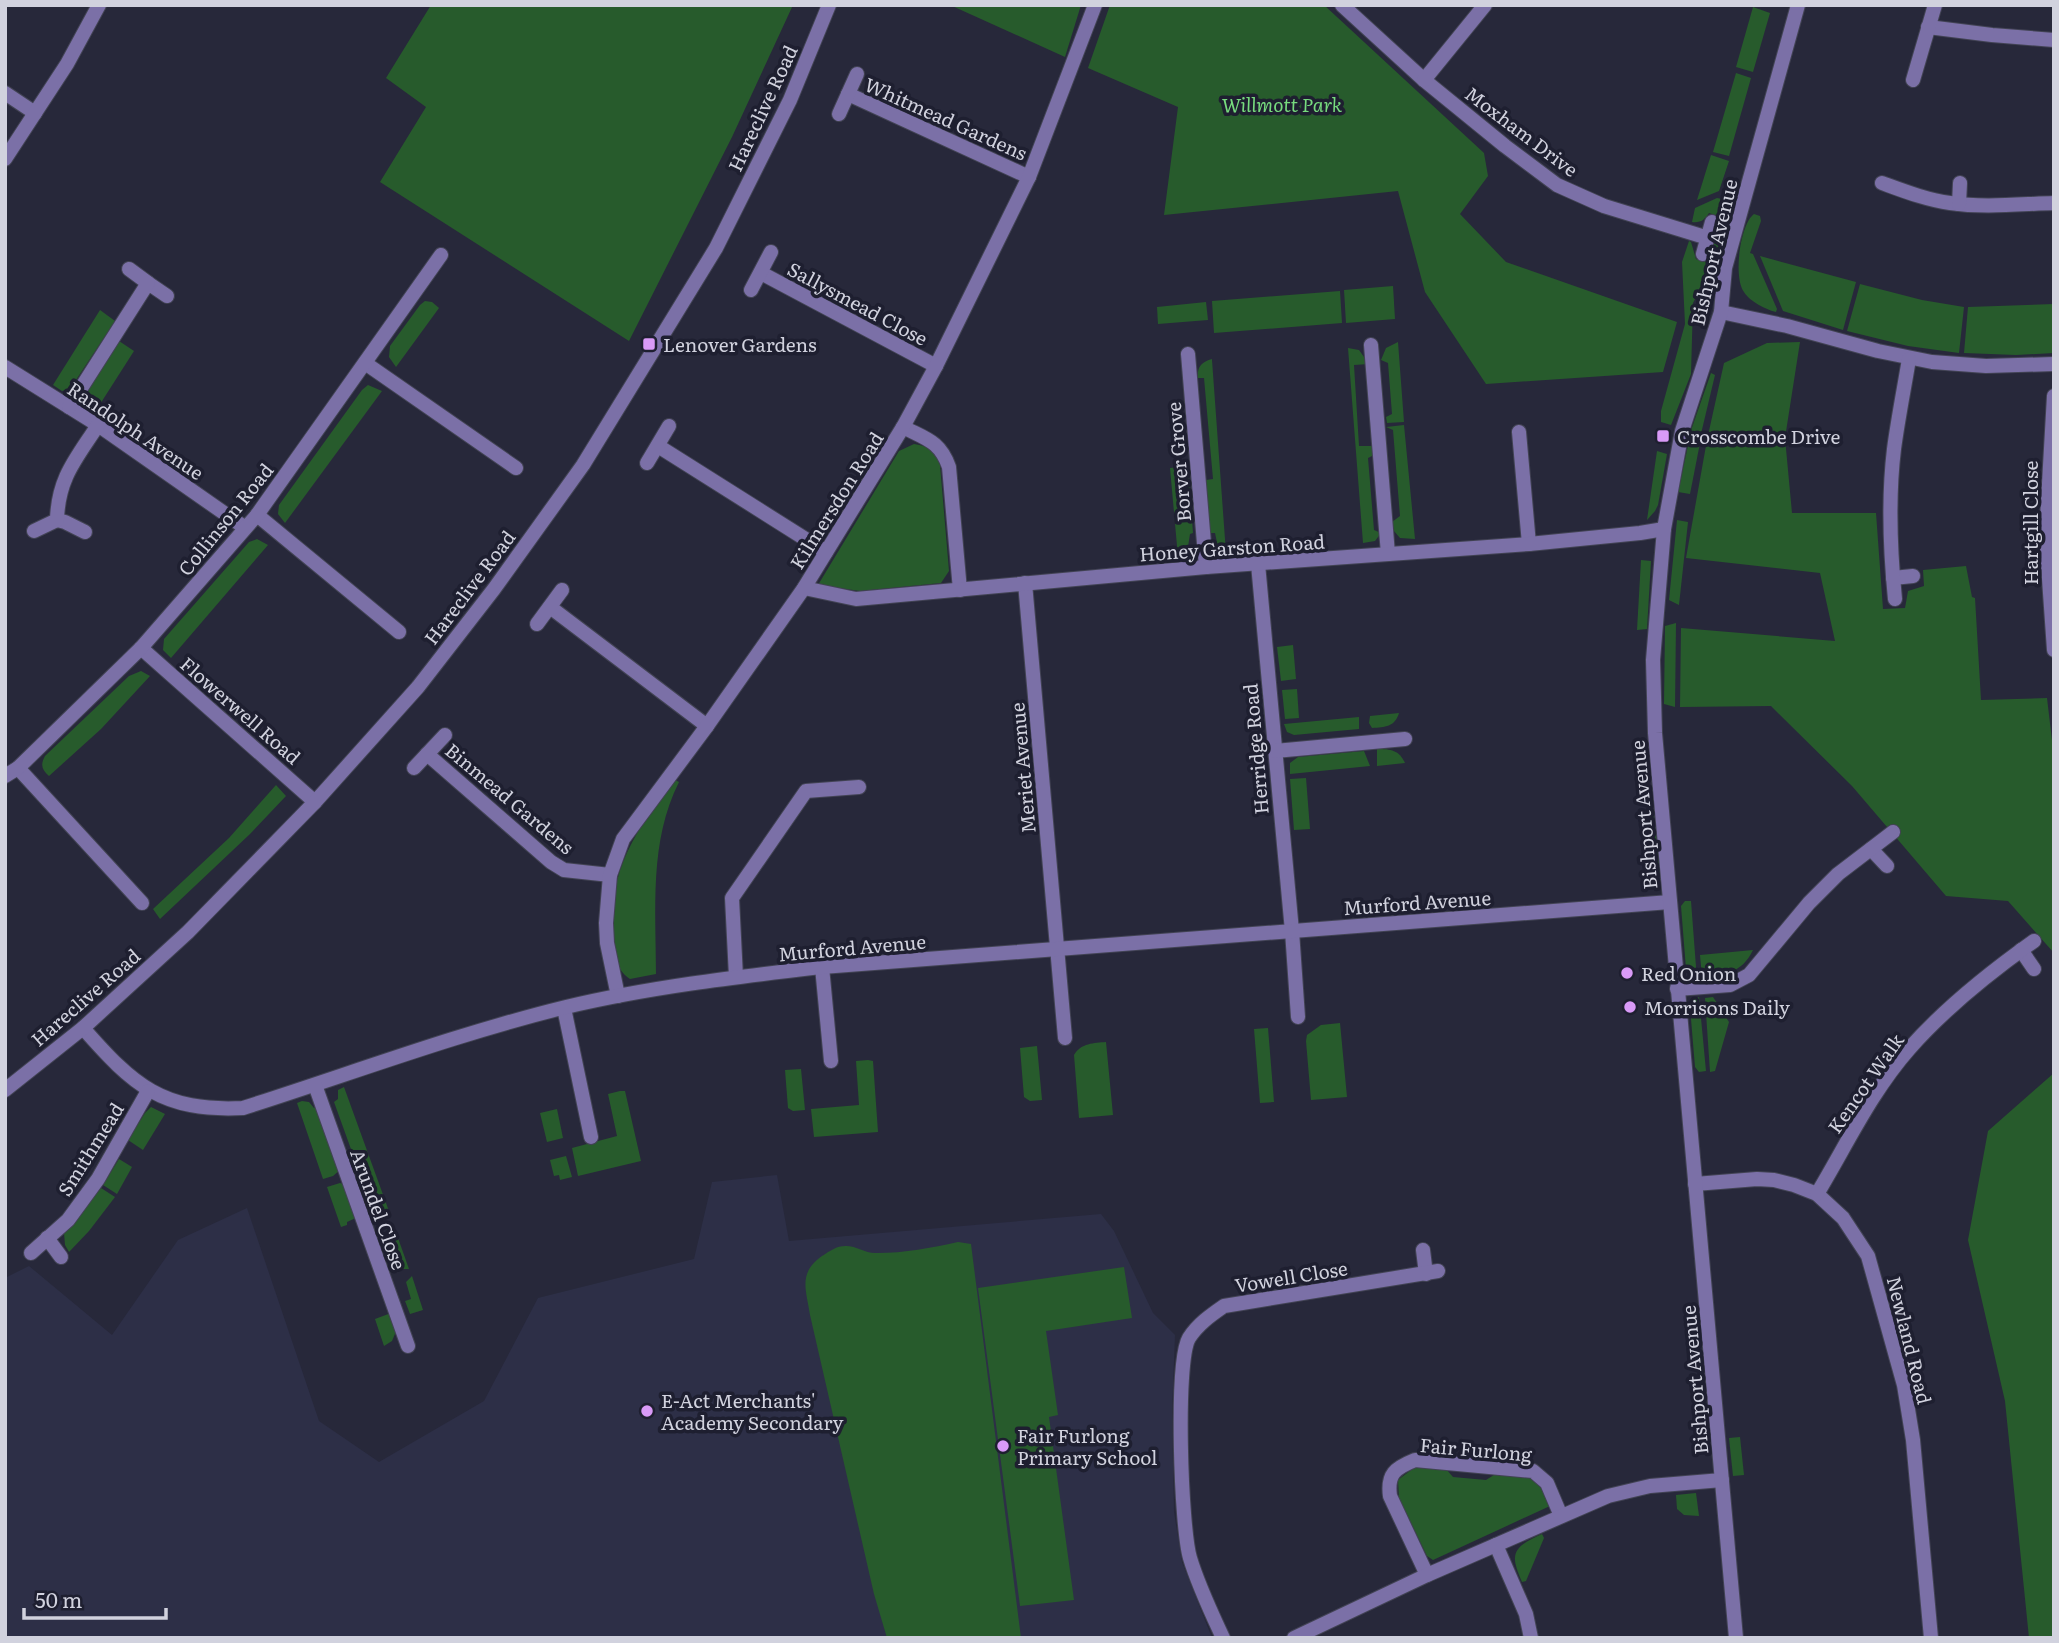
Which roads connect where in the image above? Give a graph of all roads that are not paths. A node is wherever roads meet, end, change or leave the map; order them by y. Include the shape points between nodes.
1 (99, 5) edge
2 (829, 5) edge
3 (1096, 5) edge
4 (1342, 5) edge
5 (1485, 5) edge
6 (1798, 5) edge
7 (1935, 5) edge
8 (1928, 27) junction
9 (2054, 40) edge
10 (857, 74) dead end
11 (1424, 80) junction
12 (1913, 80) dead end
13 (5, 93) edge
14 (848, 94) junction
15 (35, 113) junction
16 (839, 114) dead end
17 (5, 159) edge
18 (1029, 177) junction
19 (1882, 183) dead end
20 (1960, 183) dead end
21 (1959, 204) junction
22 (2054, 204) edge
23 (1712, 222) dead end
24 (1708, 238) junction
25 (771, 252) dead end
26 (1703, 254) dead end
27 (441, 256) dead end
28 (129, 270) dead end
29 (761, 273) junction
30 (148, 283) junction
31 (751, 290) dead end
32 (167, 296) dead end
33 (1721, 312) junction
34 (1371, 345) dead end
35 (1188, 354) dead end
36 (1909, 359) junction
37 (365, 363) junction
38 (2054, 364) edge
39 (936, 366) junction
40 (5, 367) edge
41 (2054, 396) edge
42 (69, 407) junction
43 (98, 425) junction
44 (669, 426) dead end
45 (903, 427) junction
46 (1519, 432) dead end
47 (658, 446) junction
48 (647, 463) dead end
49 (516, 468) dead end
50 (257, 515) junction
51 (57, 520) junction
52 (244, 527) junction
53 (1664, 529) junction
54 (34, 531) dead end
55 (85, 533) dead end
56 (1529, 544) junction
57 (826, 552) junction
58 (1388, 554) junction
59 (1258, 564) junction
60 (1206, 567) junction
61 (1913, 576) dead end
62 (1893, 578) junction
63 (1025, 583) junction
64 (804, 588) junction
65 (562, 590) dead end
66 (960, 590) junction
67 (1895, 599) dead end
68 (550, 607) junction
69 (537, 624) dead end
70 (399, 632) dead end
71 (141, 648) junction
72 (2054, 650) edge
73 (707, 726) junction
74 (445, 735) dead end
75 (1405, 739) dead end
76 (1275, 751) junction
77 (428, 754) junction
78 (414, 768) dead end
79 (11, 772) edge
80 (859, 787) dead end
81 (316, 802) junction
82 (1893, 832) dead end
83 (1871, 849) junction
84 (1887, 866) dead end
85 (610, 875) junction
86 (1670, 902) junction
87 (142, 903) dead end
88 (1292, 931) junction
89 (2034, 941) dead end
90 (1057, 950) junction
91 (2021, 950) junction
92 (822, 967) junction
93 (2034, 968) dead end
94 (736, 977) junction
95 (1677, 989) junction
96 (618, 996) junction
97 (564, 1008) junction
98 (1298, 1017) dead end
99 (83, 1028) junction
100 (1065, 1038) dead end
101 (831, 1061) dead end
102 (315, 1085) junction
103 (5, 1090) edge
104 (148, 1091) junction
105 (591, 1137) dead end
106 (1695, 1184) junction
107 (1817, 1194) junction
108 (47, 1238) junction
109 (1423, 1250) dead end
110 (31, 1253) dead end
111 (61, 1257) dead end
112 (408, 1346) dead end
113 (1722, 1480) junction
114 (1561, 1516) junction
115 (1496, 1545) junction
116 (1427, 1575) junction
117 (1326, 1631) edge
118 (1223, 1638) edge
119 (1294, 1638) edge
120 (1531, 1638) edge
121 (1736, 1638) edge
122 (1931, 1638) edge

1 - 15 street
2 - 81 street, Hareclive Road via 790,100 716,248 583,464 418,687
3 - 18 street, Kilmersdon Road
4 - 11 street, Moxham Drive
5 - 11 street
6 - 33 street, Bishport Avenue via 1725,268
7 - 8 street
8 - 9 street
8 - 12 street
10 - 14 street
11 - 24 street, Moxham Drive via 1557,184 1604,206
13 - 15 street
14 - 16 street
14 - 18 street, Whitmead Gardens
15 - 17 street
18 - 39 street, Kilmersdon Road
19 - 21 street
20 - 21 street
21 - 22 street
23 - 24 street
24 - 26 street
25 - 29 street
27 - 37 street, Collinson Road
28 - 30 street
29 - 31 street
29 - 39 street, Sallysmead Close
30 - 32 street
30 - 42 street
33 - 36 street
33 - 53 street, Bishport Avenue via 1682,431
34 - 58 street
35 - 60 street, Borver Grove
36 - 38 street via 1986,366
36 - 62 street via 1892,471
37 - 49 street
37 - 50 street, Collinson Road
39 - 45 street, Kilmersdon Road
40 - 42 street, Randolph Avenue
41 - 72 street, Hartgill Close via 2046,536
42 - 43 street, Randolph Avenue
43 - 51 street via 64,477
43 - 52 street, Randolph Avenue
44 - 47 street
45 - 57 street, Kilmersdon Road
45 - 66 street via 936,443 944,452
46 - 56 street
47 - 48 street
47 - 57 street
50 - 52 street, Collinson Road
50 - 70 street
51 - 54 street
51 - 55 street
52 - 71 street, Collinson Road
53 - 56 street, Honey Garston Road
53 - 86 street, Bishport Avenue via 1653,660
56 - 58 street, Honey Garston Road
57 - 64 street, Kilmersdon Road
58 - 59 street, Honey Garston Road
59 - 60 street, Honey Garston Road
59 - 76 street, Herridge Road
60 - 63 street, Honey Garston Road
61 - 62 street
62 - 67 street
63 - 66 street, Honey Garston Road
63 - 90 street, Meriet Avenue
64 - 66 street, Honey Garston Road via 856,599
64 - 73 street, Kilmersdon Road
65 - 68 street
68 - 69 street
68 - 73 street
71 - 79 street, Collinson Road
71 - 81 street, Flowerwell Road
73 - 85 street, Kilmersdon Road via 623,839
74 - 77 street
75 - 76 street
76 - 88 street, Herridge Road
77 - 78 street
77 - 85 street, Binmead Gardens via 551,862 564,870
79 - 87 street
80 - 94 street via 806,791 732,898
81 - 99 street, Hareclive Road via 188,932
82 - 83 street
83 - 84 street
83 - 95 street via 1809,903 1749,975 1730,985
85 - 96 street, Kilmersdon Road via 607,943
86 - 88 street, Murford Avenue
86 - 95 street, Bishport Avenue
88 - 90 street, Murford Avenue
88 - 98 street, Herridge Road
89 - 91 street, Kencot Walk
90 - 92 street, Murford Avenue
90 - 100 street, Meriet Avenue
91 - 93 street
91 - 107 street, Kencot Walk via 1959,999 1908,1050 1869,1104
92 - 94 street, Murford Avenue
92 - 101 street
94 - 96 street, Murford Avenue
95 - 106 street, Bishport Avenue
96 - 97 street, Murford Avenue
97 - 102 street, Murford Avenue via 442,1041
97 - 105 street
99 - 103 street, Hareclive Road
99 - 104 street, Murford Avenue
102 - 104 street, Murford Avenue via 243,1108 174,1102
102 - 112 street, Arundel Close
104 - 108 street, Smithmead via 98,1179 68,1220
106 - 107 street, Newland Road via 1774,1180
106 - 113 street, Bishport Avenue
107 - 122 street, Newland Road via 1843,1218 1868,1256 1904,1385
108 - 110 street, Smithmead
108 - 111 street
109 - 118 street, Vowell Close via 1432,1272 1224,1306 1206,1317 1188,1340 1181,1398 1182,1494 1189,1556
113 - 114 street via 1650,1486 1608,1496
113 - 121 street, Bishport Avenue
114 - 115 street
114 - 116 street, Fair Furlong via 1547,1483 1533,1471 1415,1460 1404,1464 1388,1483 1390,1496
115 - 116 street
115 - 120 street via 1526,1614
116 - 117 street
117 - 119 street

